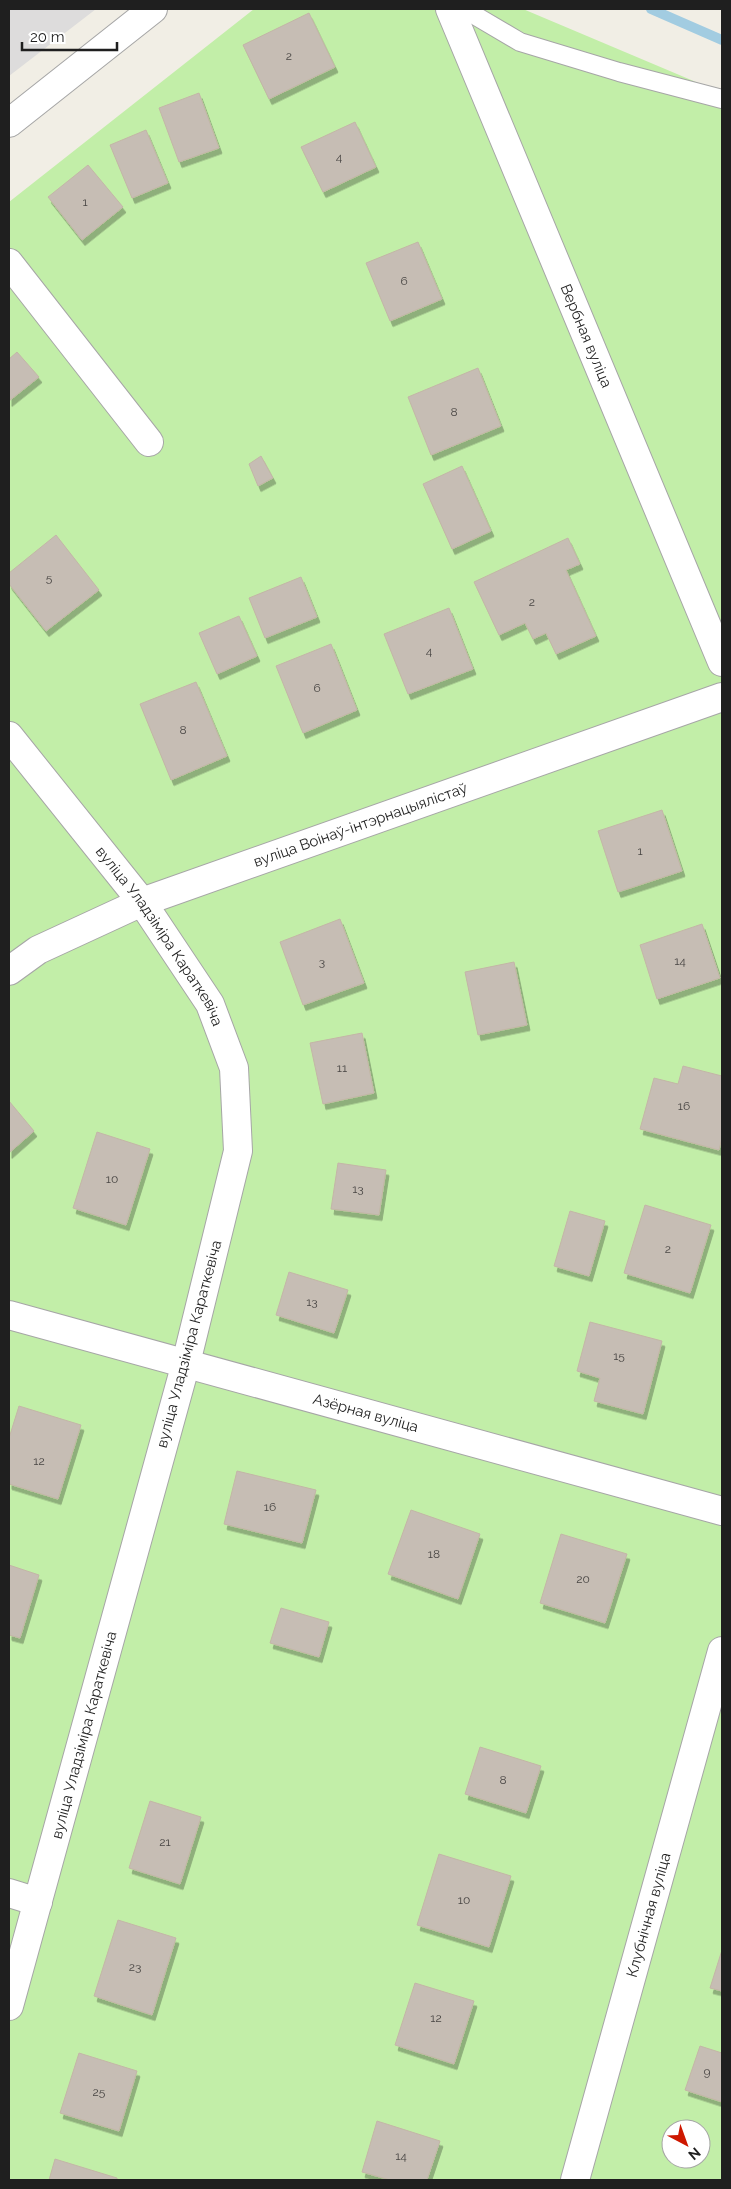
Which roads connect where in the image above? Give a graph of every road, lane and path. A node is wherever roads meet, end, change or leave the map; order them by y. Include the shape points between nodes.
1 (153, 9) edge
2 (450, 9) edge
3 (464, 9) edge
4 (722, 99) edge
5 (9, 123) edge
6 (9, 262) edge
7 (149, 442) dead end
8 (722, 662) edge
9 (722, 697) edge
10 (9, 736) edge
11 (142, 902) junction
12 (9, 971) edge
13 (9, 1315) edge
14 (186, 1363) junction
15 (722, 1511) edge
16 (722, 1651) edge
17 (9, 1893) edge
18 (38, 1902) junction
19 (9, 2006) edge
20 (575, 2180) edge

1 - 5 street
2 - 8 street, Вербная вуліца
3 - 4 lane via 520,42
6 - 7 street
9 - 11 street, вуліца Воінаў-інтэрнацыялістаў
10 - 11 street, вуліца Уладзіміра Караткевіча
11 - 12 street, вуліца Воінаў-інтэрнацыялістаў via 38,950
11 - 14 street, вуліца Уладзіміра Караткевіча via 210,1004 234,1068 238,1151
13 - 14 street, Азёрная вуліца
14 - 15 street, Азёрная вуліца
14 - 18 street, вуліца Уладзіміра Караткевіча
16 - 20 street, Клубнічная вуліца
17 - 18 street
18 - 19 street, вуліца Уладзіміра Караткевіча

